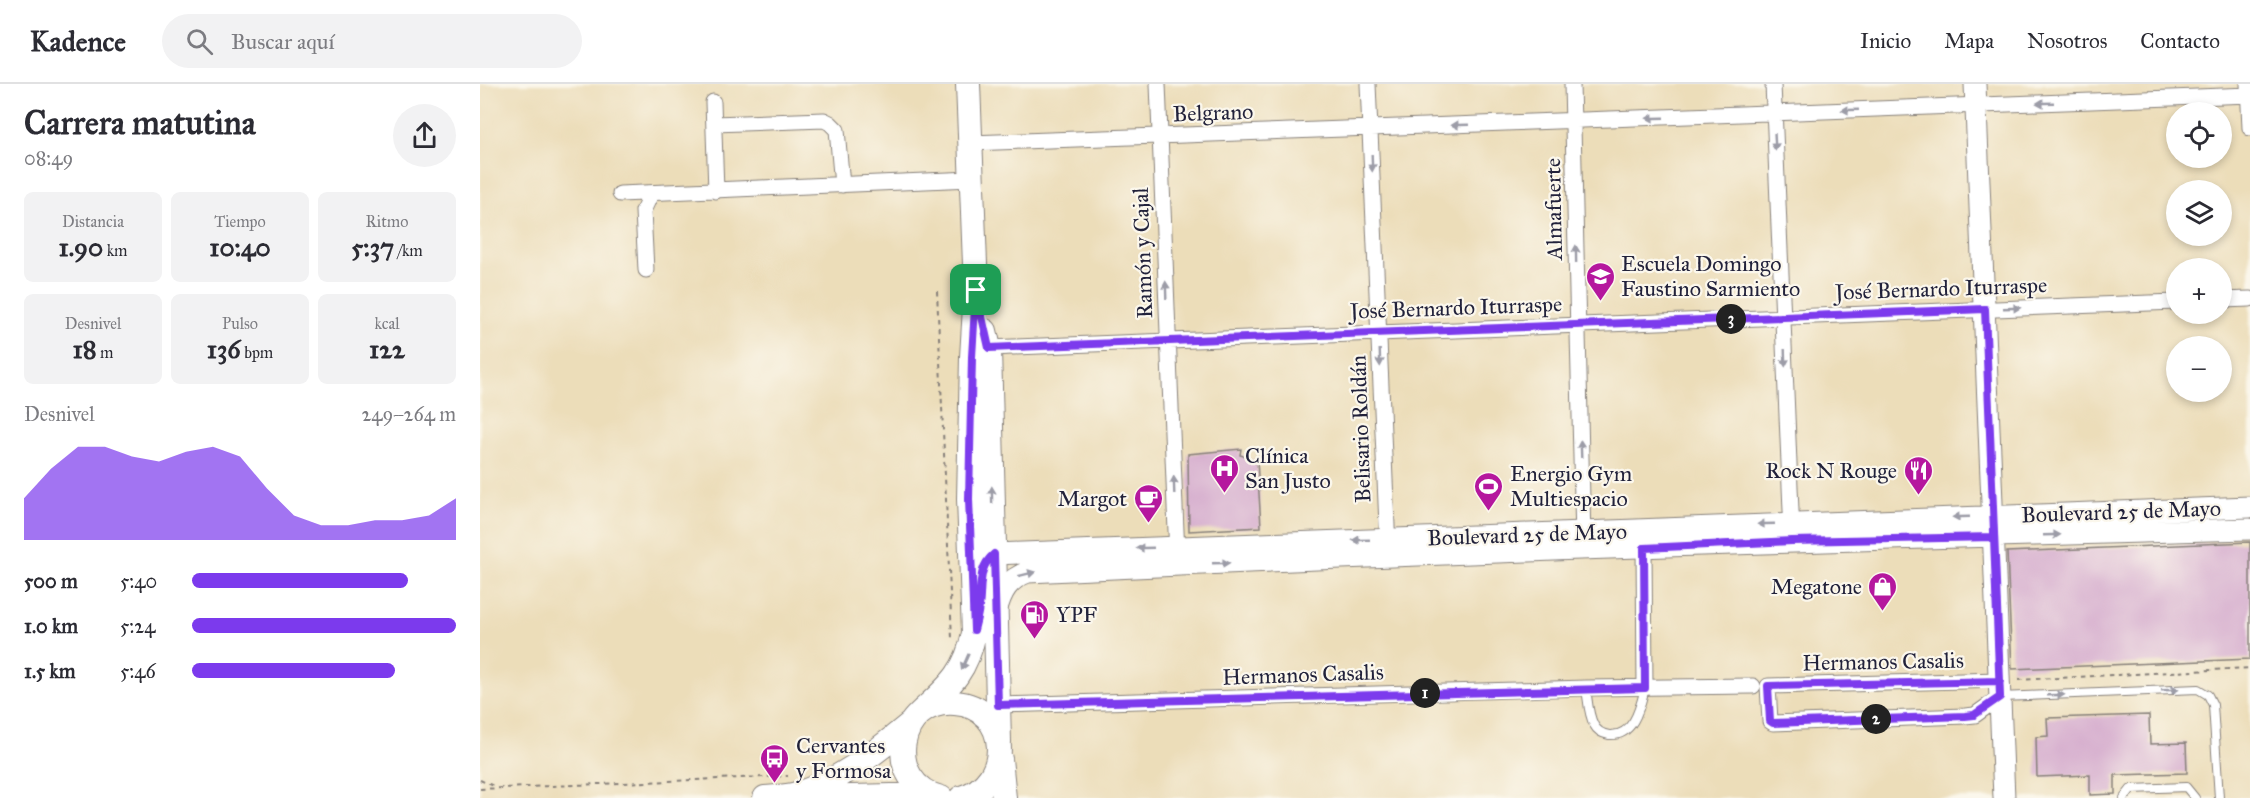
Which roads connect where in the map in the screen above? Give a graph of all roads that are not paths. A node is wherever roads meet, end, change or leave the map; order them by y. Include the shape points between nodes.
1 (968, 84) edge
2 (1158, 84) edge
3 (1368, 84) edge
4 (1572, 84) edge
5 (1773, 84) edge
6 (1975, 84) edge
7 (2249, 91) edge
8 (713, 102) dead end
9 (1976, 105) junction
10 (1774, 113) junction
11 (1574, 121) junction
12 (714, 124) junction
13 (1370, 128) junction
14 (2250, 128) edge
15 (1160, 136) junction
16 (970, 143) junction
17 (972, 179) junction
18 (842, 184) junction
19 (716, 191) junction
20 (620, 194) dead end
21 (651, 194) junction
22 (646, 270) dead end
23 (976, 290) junction
24 (2250, 299) edge
25 (2232, 300) edge
26 (2166, 302) edge
27 (1985, 309) junction
28 (1784, 317) junction
29 (1577, 324) junction
30 (1379, 332) junction
31 (1168, 340) junction
32 (989, 348) junction
33 (2250, 507) edge
34 (2126, 510) junction
35 (1993, 515) junction
36 (2250, 529) edge
37 (1792, 532) junction
38 (2126, 532) junction
39 (1994, 537) junction
40 (1583, 540) junction
41 (1388, 548) junction
42 (1644, 548) junction
43 (994, 554) junction
44 (1177, 556) junction
45 (995, 617) junction
46 (974, 630) junction
47 (1761, 686) junction
48 (1586, 688) junction
49 (1645, 688) junction
50 (2000, 689) junction
51 (998, 705) junction
52 (916, 717) junction
53 (999, 746) junction
54 (793, 790) edge
55 (948, 797) edge
56 (765, 798) edge
57 (1004, 798) edge
58 (2004, 798) edge
59 (2124, 798) edge
60 (2195, 798) edge
61 (2219, 798) edge

1 - 16 main road
2 - 15 street, Ramón y Cajal
3 - 13 street, Belisario Roldán
4 - 11 street, Almafuerte
5 - 10 street
6 - 9 main road
7 -> 9 street, Belgrano
7 - 14 street
8 - 12 street
9 -> 10 street, Belgrano
9 - 27 main road
10 -> 11 street, Belgrano
10 -> 28 street
11 -> 13 street, Belgrano
29 -> 11 street, Almafuerte
12 - 18 street via 824,120 837,130
12 - 19 street
13 - 15 street, Belgrano
13 -> 30 street, Belisario Roldán
15 - 16 street, Belgrano
31 -> 15 street, Ramón y Cajal
16 - 17 main road
17 - 18 street
17 - 23 main road
18 - 19 street
19 - 21 street
20 - 21 street
21 - 22 street via 643,211
23 - 32 main road
23 - 46 main road via 969,499
24 - 25 street
27 -> 26 street, José Bernardo Iturraspe
27 - 28 street, José Bernardo Iturraspe
27 - 35 main road
28 - 29 street, José Bernardo Iturraspe
28 -> 37 street
29 - 30 street, José Bernardo Iturraspe
40 -> 29 street, Almafuerte
30 - 31 street, José Bernardo Iturraspe
30 -> 41 street, Belisario Roldán
31 - 32 street, José Bernardo Iturraspe
44 -> 31 street, Ramón y Cajal
43 -> 32 main road
33 - 34 main road, Boulevard 25 de Mayo
34 - 35 main road, Boulevard 25 de Mayo
34 - 38 street, Boulevard 25 de Mayo
35 -> 37 main road, Boulevard 25 de Mayo
35 - 39 main road
36 - 38 main road, Boulevard 25 de Mayo
37 - 39 main road, Boulevard 25 de Mayo
37 -> 40 main road, Boulevard 25 de Mayo
37 - 42 main road, Boulevard 25 de Mayo
39 -> 38 main road, Boulevard 25 de Mayo
39 - 50 main road
40 - 41 main road, Boulevard 25 de Mayo
40 - 42 main road, Boulevard 25 de Mayo
41 - 44 main road, Boulevard 25 de Mayo
42 - 49 street
44 -> 43 main road, Boulevard 25 de Mayo
43 - 45 main road
43 - 46 main road via 982,570
45 -> 44 main road, Boulevard 25 de Mayo via 1002,590 1028,572
45 - 51 main road
46 -> 52 main road via 962,670
47 - 49 street, Hermanos Casalis
47 - 50 street, Hermanos Casalis
47 - 50 street via 1773,723 1974,715
48 - 49 street, Hermanos Casalis
48 - 49 lane via 1595,727 1604,734 1617,736 1628,730
48 - 51 street, Hermanos Casalis
50 - 58 main road
50 -> 61 lane via 2198,689 2208,695 2213,705
51 - 53 main road
52 - 53 main road via 940,704 963,704 989,721
52 - 54 main road via 854,768
52 - 55 main road via 904,740 904,762 914,782
53 - 55 main road via 997,765 981,789
53 - 57 main road
54 - 55 main road via 812,798
54 - 56 main road
59 - 60 lane via 2131,789 2186,787

